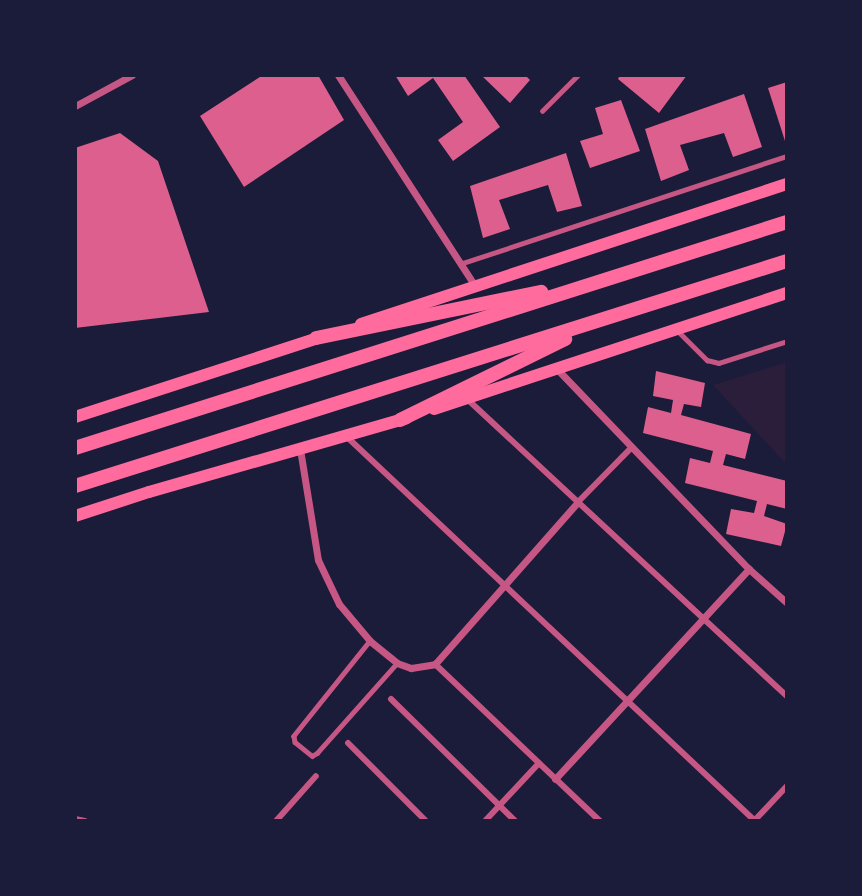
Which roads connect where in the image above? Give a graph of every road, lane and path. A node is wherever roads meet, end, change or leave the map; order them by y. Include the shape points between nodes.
1 (132, 75) edge
2 (338, 75) edge
3 (578, 75) edge
4 (75, 106) edge
5 (542, 111) dead end
6 (787, 156) edge
7 (787, 184) edge
8 (787, 222) edge
9 (787, 261) edge
10 (460, 264) junction
11 (614, 277) junction
12 (475, 286) junction
13 (787, 293) edge
14 (607, 318) junction
15 (676, 329) junction
16 (316, 338) junction
17 (787, 341) edge
18 (557, 368) junction
19 (466, 398) junction
20 (75, 417) edge
21 (400, 420) junction
22 (347, 436) junction
23 (632, 447) junction
24 (75, 448) edge
25 (300, 449) junction
26 (75, 486) edge
27 (577, 503) junction
28 (75, 516) edge
29 (749, 569) junction
30 (504, 585) junction
31 (787, 603) edge
32 (703, 619) junction
33 (370, 641) junction
34 (397, 663) junction
35 (435, 664) junction
36 (787, 696) edge
37 (391, 699) dead end
38 (627, 702) junction
39 (348, 743) dead end
40 (539, 763) junction
41 (316, 776) dead end
42 (555, 779) junction
43 (787, 786) edge
44 (499, 806) junction
45 (75, 819) edge
46 (85, 821) edge
47 (276, 821) edge
48 (426, 821) edge
49 (485, 821) edge
50 (515, 821) edge
51 (600, 821) edge
52 (755, 821) edge

1 - 4 street
2 - 10 street
3 - 5 lane
6 - 10 lane
7 - 12 main road
8 - 11 main road
9 - 14 main road
10 - 12 street
11 - 16 main road
11 - 24 main road
12 - 16 main road
13 - 15 main road
14 - 21 main road
14 - 26 main road
15 - 17 lane via 708,360 719,363
15 - 18 main road
16 - 20 main road
18 - 19 main road
18 - 23 street
19 - 21 main road
19 - 27 street
21 - 22 main road
22 - 25 main road
22 - 30 street
23 - 27 street
23 - 29 street
25 - 28 main road
25 - 33 street via 318,560 339,604
27 - 30 street
27 - 32 street
29 - 31 street
29 - 32 street
30 - 35 street
30 - 38 street
32 - 36 street
32 - 38 street
33 - 34 street
33 - 34 lane via 294,736 312,756
34 - 35 street via 416,669
35 - 40 street
37 - 44 street
38 - 42 street
38 - 52 street
39 - 48 street
40 - 42 street
40 - 44 street
41 - 47 street
42 - 51 street
43 - 52 street
44 - 49 street
44 - 50 street
45 - 46 street

